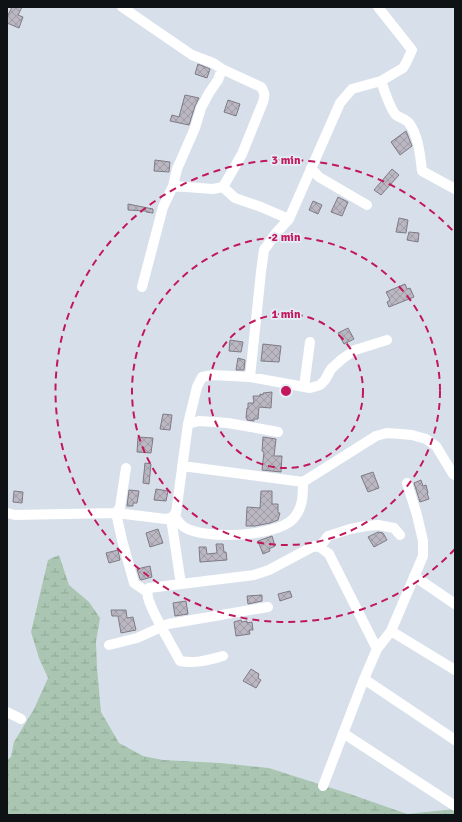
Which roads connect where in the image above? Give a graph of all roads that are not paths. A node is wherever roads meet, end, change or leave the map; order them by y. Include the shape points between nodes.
1 (122, 7) edge
2 (378, 7) edge
3 (222, 69) junction
4 (381, 81) junction
5 (311, 168) junction
6 (173, 186) junction
7 (223, 187) junction
8 (455, 189) edge
9 (367, 205) dead end
10 (290, 219) junction
11 (142, 287) dead end
12 (387, 340) dead end
13 (310, 342) dead end
14 (250, 377) junction
15 (304, 387) junction
16 (188, 424) junction
17 (278, 432) dead end
18 (182, 466) junction
19 (126, 468) dead end
20 (455, 475) edge
21 (303, 482) junction
22 (407, 483) dead end
23 (7, 513) edge
24 (116, 514) junction
25 (172, 517) junction
26 (400, 535) dead end
27 (320, 547) junction
28 (414, 576) junction
29 (181, 584) junction
30 (147, 592) junction
31 (455, 604) edge
32 (268, 607) dead end
33 (161, 627) junction
34 (391, 631) junction
35 (109, 645) dead end
36 (377, 649) junction
37 (223, 656) dead end
38 (455, 670) edge
39 (364, 679) junction
40 (7, 712) edge
41 (21, 719) dead end
42 (343, 733) junction
43 (455, 740) edge
44 (324, 786) dead end
45 (455, 806) edge

1 - 3 street via 192,55
2 - 4 street via 412,50 403,68
3 - 6 street via 201,108
3 - 7 street via 261,87 265,96 242,154
4 - 5 street via 352,89 340,103
4 - 8 street via 396,114 408,122 416,136 422,171
5 - 9 street via 319,177
5 - 10 street
6 - 7 street via 214,189
6 - 11 street via 162,207
7 - 10 street via 235,198
10 - 14 street via 264,250
12 - 15 street via 355,350 331,369 320,386
13 - 15 street
14 - 15 street
14 - 16 street via 202,377
16 - 17 street via 199,421 228,423
16 - 18 street
18 - 21 street
18 - 25 street via 176,513
19 - 24 street via 120,507
20 - 21 street via 436,446 426,439 387,433 376,436
21 - 25 street via 303,500 299,509 292,520 279,528 240,535 204,533 184,527
22 - 28 street via 423,542 423,556
23 - 24 street
24 - 25 street via 166,519
24 - 30 street via 134,583
25 - 29 street
26 - 27 street via 394,528 366,526 328,536
27 - 29 street via 314,546 269,570 254,575
27 - 36 street via 330,554
28 - 31 street
28 - 34 street
29 - 30 street via 148,588
30 - 33 street via 148,600
32 - 33 street via 184,620
33 - 35 street via 137,638
33 - 37 street via 180,660 199,662
34 - 36 street
34 - 38 street
36 - 39 street
39 - 42 street
39 - 43 street
40 - 41 street
42 - 44 street
42 - 45 street

